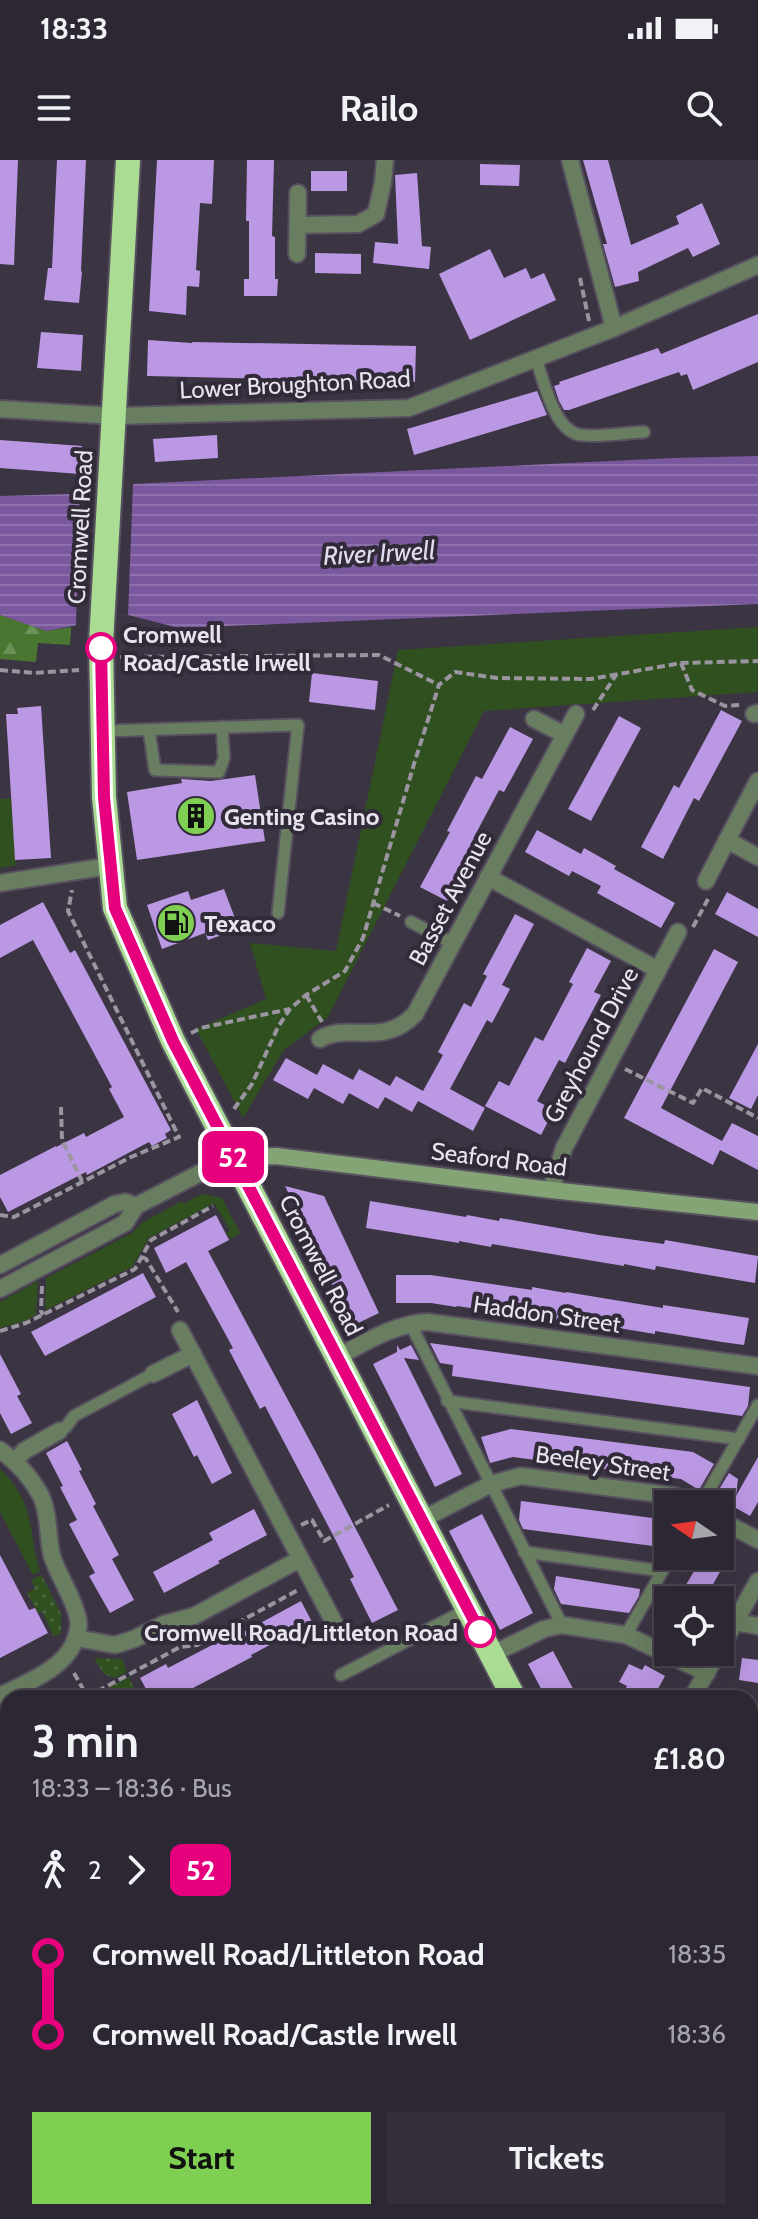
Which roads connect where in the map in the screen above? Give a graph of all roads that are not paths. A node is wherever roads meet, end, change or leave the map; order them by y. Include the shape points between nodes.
1 (128, 160) edge
2 (385, 160) edge
3 (570, 160) edge
4 (298, 193) dead end
5 (298, 225) junction
6 (297, 254) dead end
7 (758, 265) edge
8 (614, 328) junction
9 (536, 359) junction
10 (0, 409) edge
11 (115, 416) junction
12 (644, 432) dead end
13 (576, 714) road end
14 (534, 719) dead end
15 (222, 727) junction
16 (149, 730) junction
17 (102, 731) junction
18 (565, 735) junction
19 (758, 781) edge
20 (727, 840) junction
21 (758, 857) edge
22 (109, 866) junction
23 (488, 877) junction
24 (706, 881) road end
25 (0, 883) edge
26 (278, 913) dead end
27 (411, 922) road end
28 (678, 932) road end
29 (452, 943) junction
30 (658, 970) junction
31 (324, 1037) road end
32 (235, 1162) junction
33 (551, 1190) junction
34 (136, 1206) junction
35 (758, 1212) edge
36 (0, 1265) edge
37 (0, 1289) edge
38 (410, 1323) junction
39 (180, 1330) road end
40 (193, 1354) junction
41 (337, 1357) junction
42 (758, 1366) edge
43 (153, 1374) joint
44 (447, 1401) junction
45 (758, 1405) edge
46 (59, 1431) joint
47 (739, 1439) junction
48 (0, 1450) edge
49 (15, 1461) junction
50 (491, 1484) junction
51 (709, 1490) edge
52 (654, 1493) edge
53 (421, 1520) junction
54 (734, 1527) edge
55 (758, 1540) edge
56 (524, 1552) junction
57 (300, 1559) junction
58 (662, 1571) joint
59 (758, 1581) edge
60 (468, 1609) junction
61 (735, 1622) joint
62 (562, 1625) junction
63 (758, 1626) edge
64 (338, 1630) dead end
65 (626, 1635) junction
66 (76, 1638) junction
67 (492, 1654) junction
68 (711, 1666) edge
69 (707, 1673) junction
70 (341, 1675) dead end
71 (12, 1690) edge
72 (510, 1690) edge
73 (697, 1690) edge

1 - 11 highway, Cromwell Road
2 - 5 street via 376,214 358,224
3 - 8 street
4 - 5 street
5 - 6 street
7 - 8 street, Lower Broughton Road
8 - 9 street, Lower Broughton Road
9 - 11 street, Lower Broughton Road via 409,408
9 - 12 lane via 567,429 578,435
10 - 11 street, Lower Broughton Road
11 - 17 highway, Cromwell Road
13 - 18 street, Basset Avenue
14 - 18 street
15 - 16 lane
15 - 16 lane via 224,758 219,772 155,770
15 - 26 lane via 298,725
16 - 17 lane
17 - 22 highway, Cromwell Road
18 - 23 street, Basset Avenue
19 - 20 street
20 - 21 street
20 - 24 street
22 - 25 street
22 - 32 highway, Cromwell Road via 115,908 173,1041
23 - 29 street, Basset Avenue
23 - 30 street, Greyhound Drive
27 - 29 lane
28 - 30 street
29 - 31 street, Basset Avenue via 407,1023 372,1035
30 - 33 street, Greyhound Drive via 564,1148
32 - 33 street, Seaford Road via 276,1156
32 - 34 street via 206,1170
32 - 41 highway, Cromwell Road
33 - 35 street, Seaford Road
34 - 36 street via 115,1204
34 - 37 street via 125,1223
38 - 41 street, Haddon Street
38 - 42 street, Haddon Street
38 - 44 lane
39 - 40 street
40 - 43 street
40 - 57 street
41 - 53 highway, Cromwell Road
43 - 46 lane via 74,1416
44 - 47 lane
44 - 50 lane
45 - 47 lane
46 - 49 street
47 - 51 lane
48 - 49 street
49 - 66 street via 42,1498 52,1555 79,1621
50 - 52 street, Beeley Street via 521,1476
50 - 53 street, Beeley Street
50 - 56 lane
53 - 60 highway, Cromwell Road
54 - 55 street
56 - 58 lane
56 - 62 lane
57 - 64 street
57 - 66 street via 194,1616 134,1639 115,1645
58 - 65 lane
59 - 61 street
60 - 67 highway, Cromwell Road
60 - 70 lane
61 - 63 street
62 - 65 street
62 - 67 street
65 - 69 street
66 - 71 street via 49,1671
67 - 72 highway, Cromwell Road
68 - 69 street
69 - 73 street

